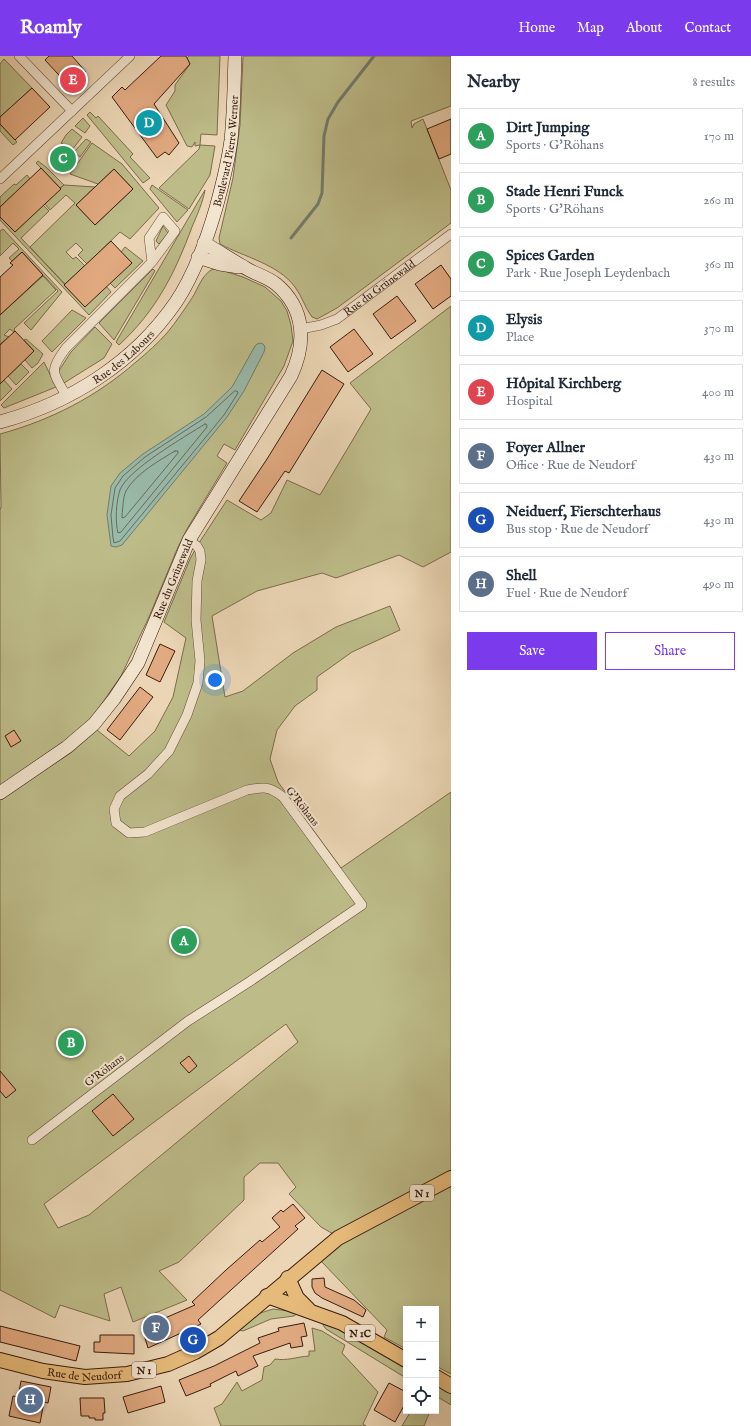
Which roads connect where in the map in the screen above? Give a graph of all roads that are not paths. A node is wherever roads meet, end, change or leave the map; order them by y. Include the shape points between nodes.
1 (19, 56) edge
2 (130, 56) edge
3 (235, 56) edge
4 (72, 111) junction
5 (0, 179) edge
6 (451, 234) edge
7 (204, 243) junction
8 (198, 257) junction
9 (152, 262) dead end
10 (245, 268) junction
11 (302, 329) junction
12 (67, 397) junction
13 (0, 422) edge
14 (189, 540) junction
15 (0, 793) edge
16 (32, 1140) dead end
17 (451, 1178) edge
18 (288, 1278) junction
19 (267, 1296) junction
20 (312, 1312) junction
21 (403, 1358) edge
22 (0, 1360) edge
23 (438, 1378) edge
24 (451, 1386) edge

1 - 4 street
2 - 4 street
3 - 7 main road, Boulevard Pierre Werner via 231,141 224,180
4 - 5 street
6 - 11 street, Rue du Grünewald via 337,319
7 - 8 main road, Rue des Labours
7 - 10 main road, Rue du Grünewald
8 - 10 main road, Rue du Grünewald
8 - 12 main road, Rue des Labours via 176,302 152,333 105,374
9 - 12 street via 57,360 54,367 55,376
10 - 11 main road, Rue du Grünewald via 266,277 286,294 293,304
11 - 14 main road, Rue du Grünewald via 300,354 291,376
12 - 13 main road, Rue des Labours
14 - 15 main road, Rue du Grünewald via 138,663 114,699 94,724 67,747
14 - 16 street, G'Röhans via 200,551 196,620 200,661 198,683 187,715 170,751 148,774 120,796 114,809 116,823 129,833 145,832 247,790 261,787 272,789 282,797 362,905 188,1021
17 - 18 main road, Rue de Neudorf / N 1 via 338,1238
18 - 19 main road, Rue de Neudorf / N 1
18 - 20 main road, N 1C via 297,1298
19 - 20 main road, N 1C
19 - 22 main road, Rue de Neudorf / N 1 via 219,1338 168,1364 142,1371 113,1376 72,1376
20 - 21 main road, N 1C via 342,1323
23 - 24 main road

